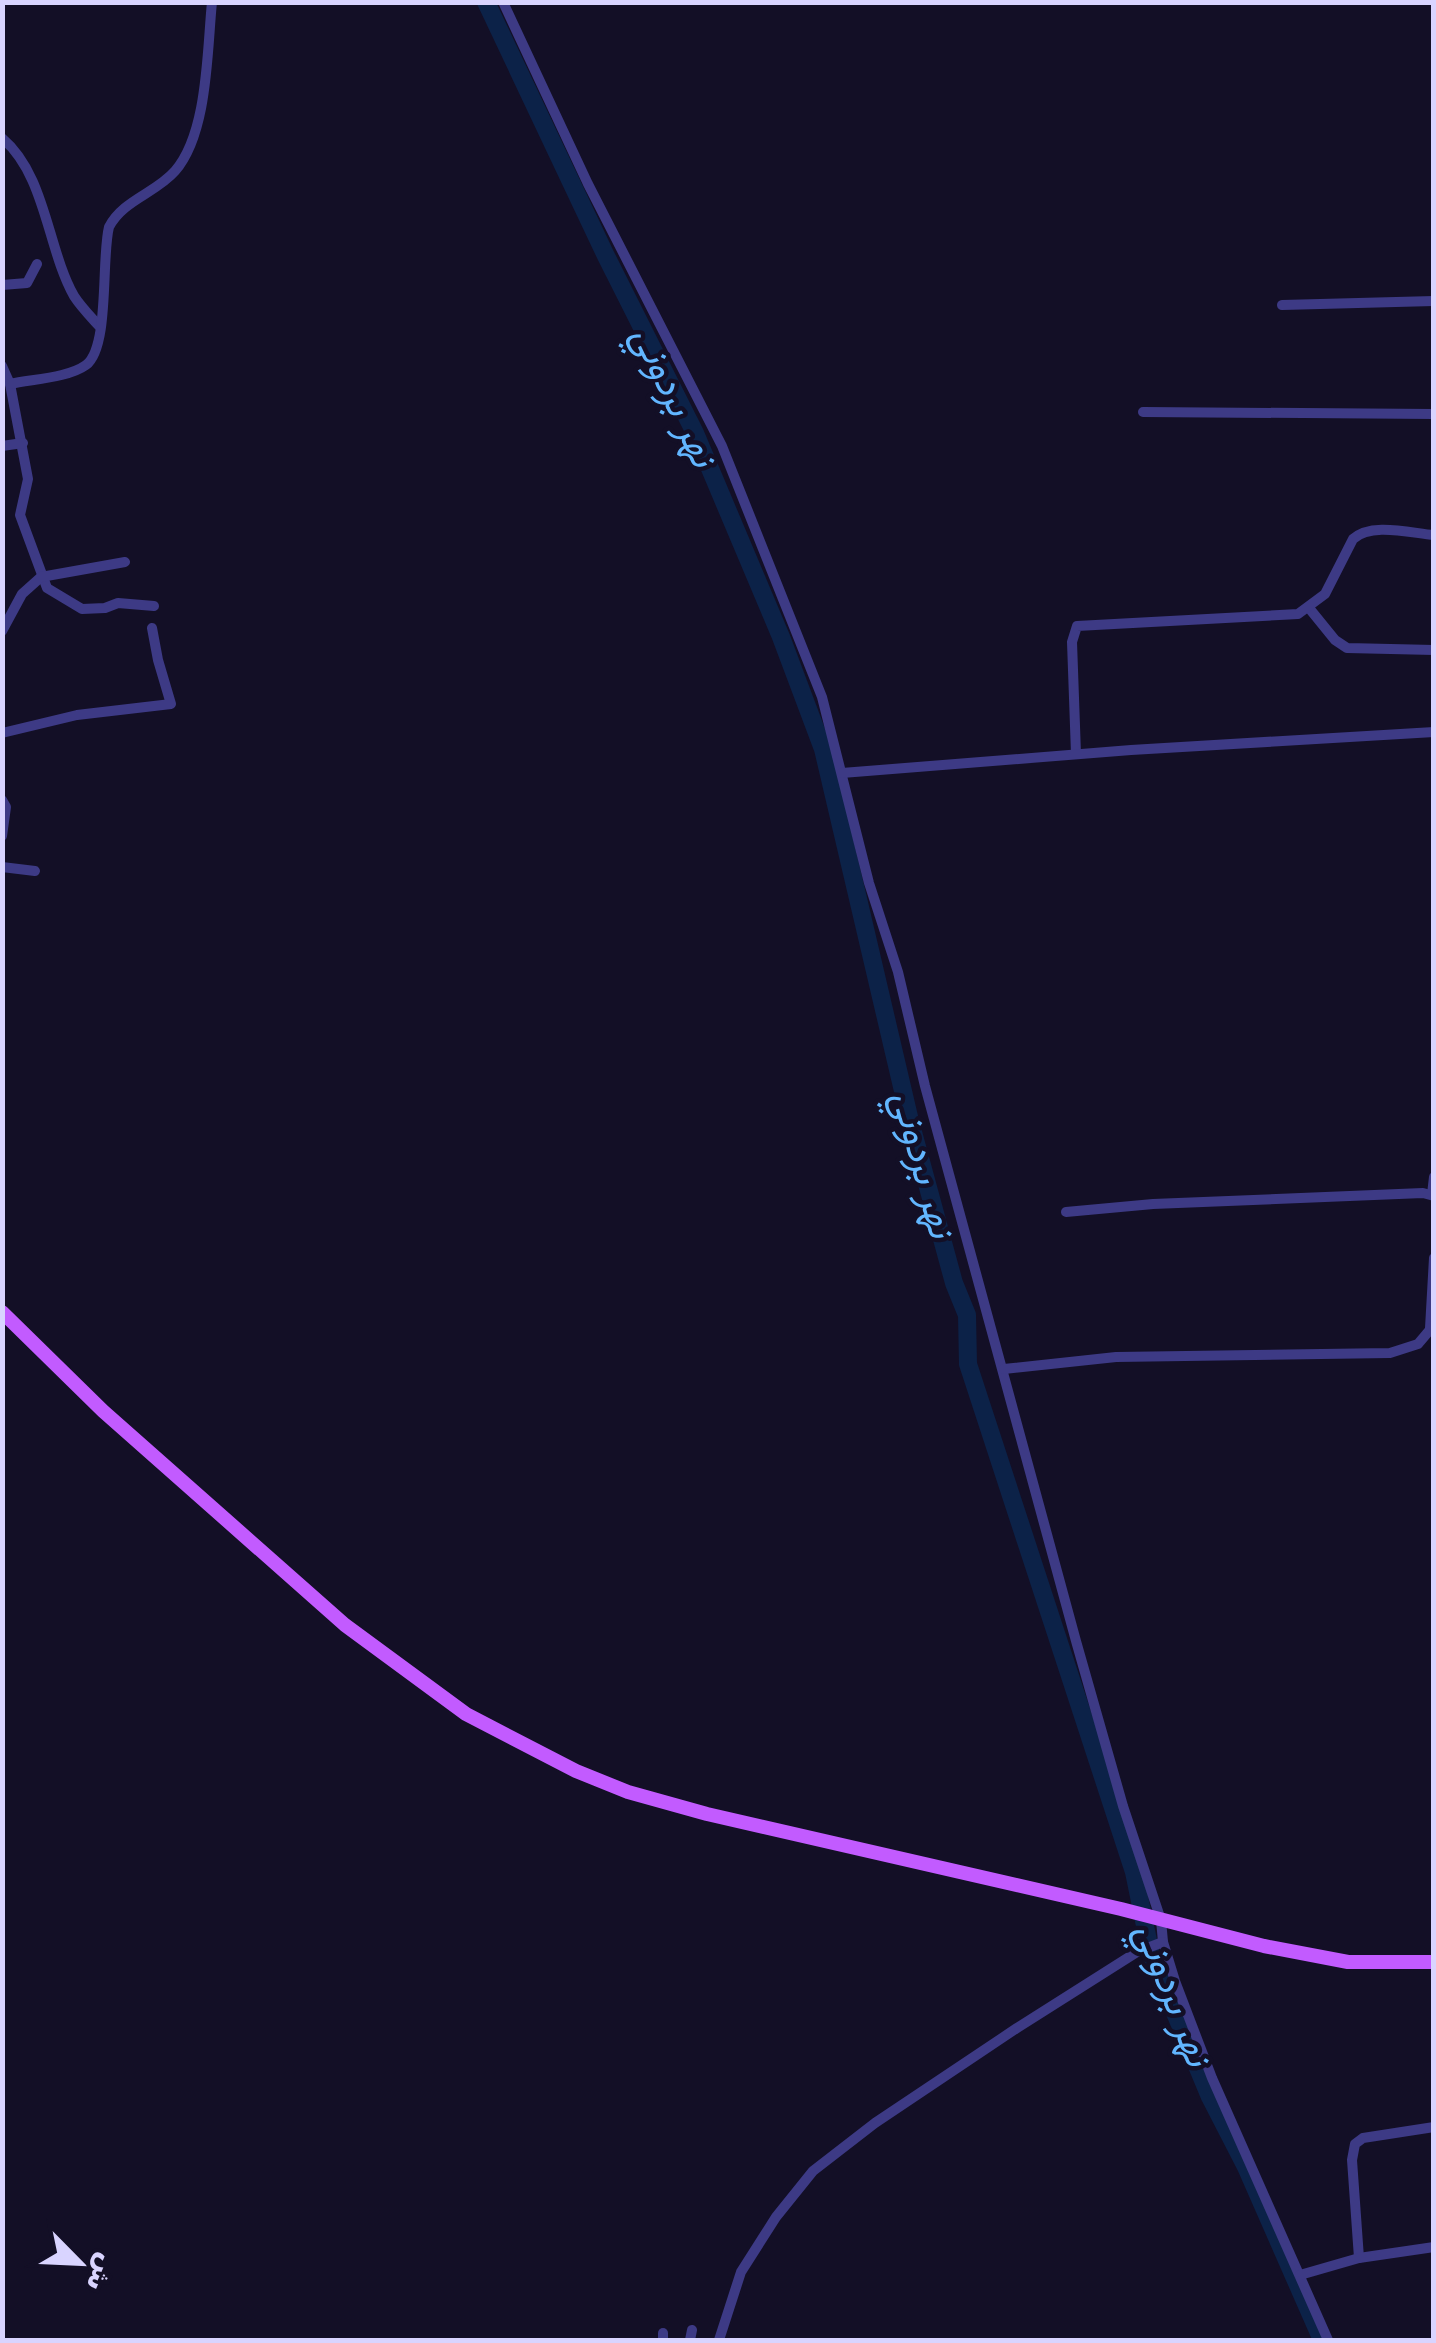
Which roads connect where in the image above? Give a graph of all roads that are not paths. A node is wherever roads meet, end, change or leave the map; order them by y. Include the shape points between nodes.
1 (212, 2) edge
2 (502, 2) edge
3 (2, 138) edge
4 (37, 264) dead end
5 (2, 285) edge
6 (1434, 301) edge
7 (1282, 304) dead end
8 (100, 327) junction
9 (2, 366) edge
10 (10, 384) junction
11 (1143, 412) dead end
12 (1434, 414) edge
13 (23, 444) junction
14 (2, 446) edge
15 (1434, 535) edge
16 (125, 562) dead end
17 (41, 578) junction
18 (154, 606) dead end
19 (1309, 608) junction
20 (152, 628) dead end
21 (2, 632) edge
22 (1434, 650) edge
23 (1434, 732) edge
24 (2, 734) edge
25 (1076, 754) junction
26 (842, 773) junction
27 (2, 800) edge
28 (2, 836) edge
29 (2, 867) edge
30 (35, 871) dead end
31 (1434, 1177) edge
32 (1433, 1195) edge
33 (1066, 1212) dead end
34 (1434, 1258) edge
35 (6, 1321) edge
36 (1432, 1327) edge
37 (1004, 1368) junction
38 (1157, 1919) junction
39 (1158, 1943) junction
40 (1434, 1962) edge
41 (1434, 2127) edge
42 (1434, 2247) edge
43 (1359, 2258) junction
44 (1300, 2276) junction
45 (720, 2340) edge
46 (1328, 2340) edge

1 - 8 street via 190,144 176,170 109,228
2 - 26 street via 722,446 822,697
3 - 8 street via 31,180 74,296
4 - 5 street via 27,282
6 - 7 street
8 - 10 street via 88,364
9 - 10 street
10 - 13 street
11 - 12 street
13 - 14 street
13 - 17 street via 28,479 20,515
15 - 19 street via 1359,533 1332,585
16 - 17 street
17 - 18 street via 54,595 82,608
17 - 21 street via 22,594
19 - 22 street via 1347,648
19 - 25 street via 1286,616 1078,626 1072,642
20 - 24 street via 171,704
23 - 25 street
25 - 26 street
26 - 37 street
27 - 28 street
29 - 30 street
31 - 32 street
32 - 33 street
34 - 36 street
35 - 38 main road via 345,1625 498,1733 667,1804
36 - 37 street via 1411,1348 1390,1353 1116,1356
37 - 38 street
38 - 39 street
38 - 40 main road via 1309,1956
39 - 44 street
39 - 45 street via 875,2122 813,2171 740,2272
41 - 43 street via 1363,2138 1354,2147
42 - 43 street
43 - 44 street
44 - 46 street

